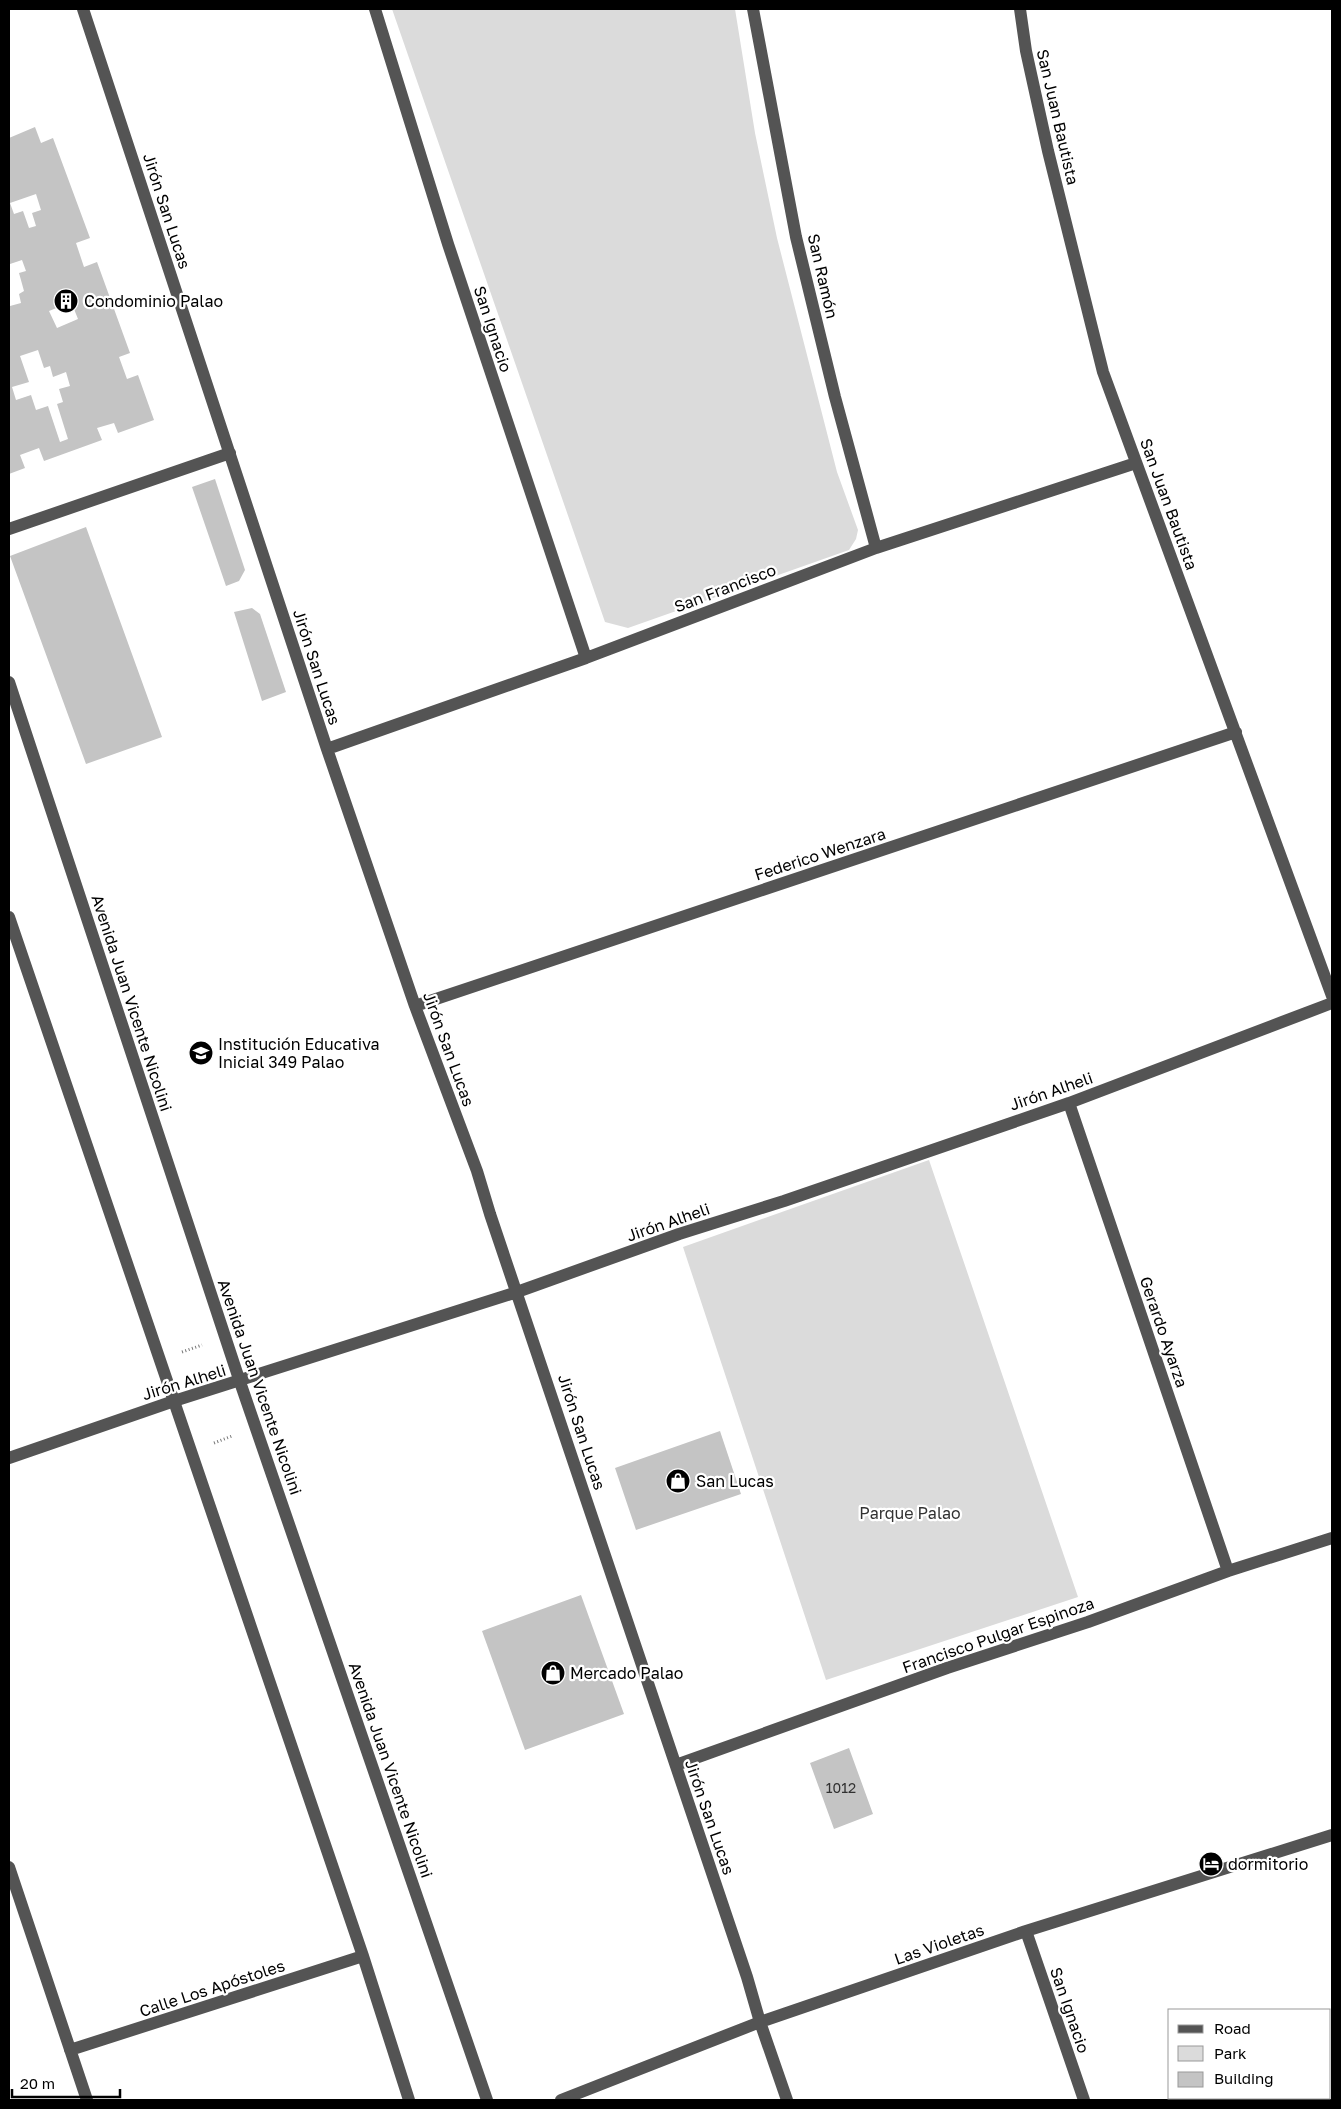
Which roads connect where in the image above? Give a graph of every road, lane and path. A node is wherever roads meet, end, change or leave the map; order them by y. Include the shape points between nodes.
1 (83, 9) edge
2 (375, 9) edge
3 (754, 9) edge
4 (1020, 9) edge
5 (230, 454) junction
6 (1136, 463) junction
7 (9, 529) edge
8 (876, 548) junction
9 (586, 658) junction
10 (9, 682) edge
11 (1236, 732) junction
12 (328, 749) junction
13 (9, 917) edge
14 (1332, 996) edge
15 (1332, 1003) edge
16 (415, 1006) junction
17 (1069, 1103) junction
18 (518, 1292) junction
19 (206, 1343) dead end
20 (181, 1353) dead end
21 (240, 1382) junction
22 (174, 1402) junction
23 (236, 1434) dead end
24 (211, 1444) dead end
25 (9, 1458) edge
26 (1332, 1538) edge
27 (1228, 1571) junction
28 (676, 1766) junction
29 (1332, 1835) edge
30 (9, 1866) edge
31 (1026, 1931) junction
32 (362, 1956) junction
33 (760, 2022) junction
34 (70, 2050) junction
35 (87, 2100) edge
36 (409, 2100) edge
37 (487, 2100) edge
38 (561, 2100) edge
39 (788, 2100) edge
40 (1084, 2100) edge

1 - 5 street, Jirón San Lucas
2 - 9 street, San Ignacio via 448,244
3 - 8 street, San Ramón via 796,237
4 - 6 street, San Juan Bautista via 1030,69 1080,282 1103,372
5 - 7 street
5 - 12 street, Jirón San Lucas
6 - 8 street, San Francisco
6 - 11 street, San Juan Bautista
8 - 9 street, San Francisco
9 - 12 street, San Francisco
10 - 21 street, Avenida Juan Vicente Nicolini
11 - 14 street, San Juan Bautista
11 - 16 street, Federico Wenzara
12 - 16 street, Jirón San Lucas
13 - 22 street
15 - 17 street, Jirón Alheli
16 - 18 street, Jirón San Lucas
17 - 18 street, Jirón Alheli via 679,1234
17 - 27 street, Gerardo Ayarza
18 - 21 street, Jirón Alheli
18 - 28 street, Jirón San Lucas
19 - 20 path
21 - 22 street, Jirón Alheli
21 - 37 street, Avenida Juan Vicente Nicolini
22 - 25 street, Jirón Alheli
22 - 32 street
23 - 24 path
26 - 27 street, Francisco Pulgar Espinoza
27 - 28 street, Francisco Pulgar Espinoza
28 - 33 street, Jirón San Lucas
29 - 31 street, Las Violetas
30 - 34 street
31 - 33 street, Las Violetas
31 - 40 street, San Ignacio
32 - 34 street, Calle Los Apóstoles
32 - 36 street
33 - 38 street, Las Violetas
33 - 39 street, Jirón San Lucas
34 - 35 street

